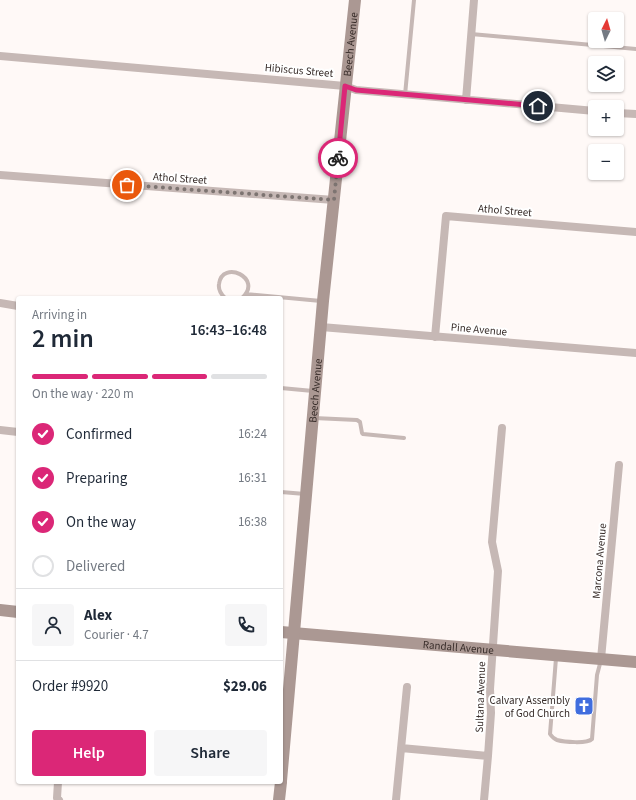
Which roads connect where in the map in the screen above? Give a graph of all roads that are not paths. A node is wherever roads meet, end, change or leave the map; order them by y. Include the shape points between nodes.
1 (355, 0) edge
2 (414, 0) edge
3 (474, 0) edge
4 (471, 34) junction
5 (636, 50) edge
6 (0, 56) edge
7 (345, 86) junction
8 (405, 95) junction
9 (466, 100) junction
10 (588, 110) edge
11 (624, 113) edge
12 (636, 114) edge
13 (0, 175) edge
14 (334, 200) junction
15 (636, 232) edge
16 (246, 294) joint
17 (223, 296) edge
18 (265, 296) edge
19 (283, 298) edge
20 (323, 302) junction
21 (0, 303) edge
22 (16, 306) edge
23 (321, 327) junction
24 (435, 337) junction
25 (636, 353) edge
26 (283, 388) edge
27 (315, 391) junction
28 (313, 418) junction
29 (502, 428) dead end
30 (0, 430) edge
31 (16, 432) edge
32 (404, 438) dead end
33 (618, 466) dead end
34 (283, 492) edge
35 (307, 494) junction
36 (0, 610) edge
37 (16, 612) edge
38 (283, 632) edge
39 (294, 633) junction
40 (493, 650) junction
41 (556, 655) junction
42 (601, 659) junction
43 (636, 662) edge
44 (407, 687) dead end
45 (401, 748) junction
46 (488, 756) junction
47 (283, 759) edge
48 (58, 784) edge
49 (281, 784) edge
50 (58, 799) edge
51 (279, 800) edge
52 (396, 800) edge
53 (484, 800) edge

1 - 7 main road, Beech Avenue
2 - 8 lane
3 - 4 street
4 - 5 lane
4 - 9 street
6 - 7 street, Hibiscus Street
7 - 8 street, Hibiscus Street via 356,90
7 - 14 main road, Beech Avenue
8 - 9 street, Hibiscus Street
9 - 10 street, Hibiscus Street
11 - 12 street
13 - 14 street, Athol Street
14 - 20 main road, Beech Avenue
15 - 24 street, Athol Street via 446,216
16 - 17 lane via 248,285 244,276 230,272 222,277 219,285
16 - 18 lane
19 - 20 lane
20 - 23 main road, Beech Avenue
21 - 22 street
23 - 24 street, Pine Avenue
23 - 27 main road, Beech Avenue
24 - 25 street, Pine Avenue
26 - 27 lane
27 - 28 main road, Beech Avenue
28 - 32 lane via 357,420 363,434
28 - 35 main road, Beech Avenue
29 - 40 street, Sultana Avenue via 492,542 498,570
30 - 31 street
33 - 42 street, Marcona Avenue
34 - 35 lane
35 - 39 main road, Beech Avenue
36 - 37 main road
38 - 39 main road, Randall Avenue
39 - 40 main road, Randall Avenue
39 - 47 main road, Beech Avenue
40 - 41 main road, Randall Avenue
40 - 46 street, Sultana Avenue
41 - 42 main road, Randall Avenue
41 - 42 lane via 550,734 558,741 585,742 592,739 597,675
42 - 43 main road, Randall Avenue
44 - 45 street
45 - 46 street
45 - 52 street
46 - 53 street, Sultana Avenue
48 - 50 street
49 - 51 main road, Beech Avenue

